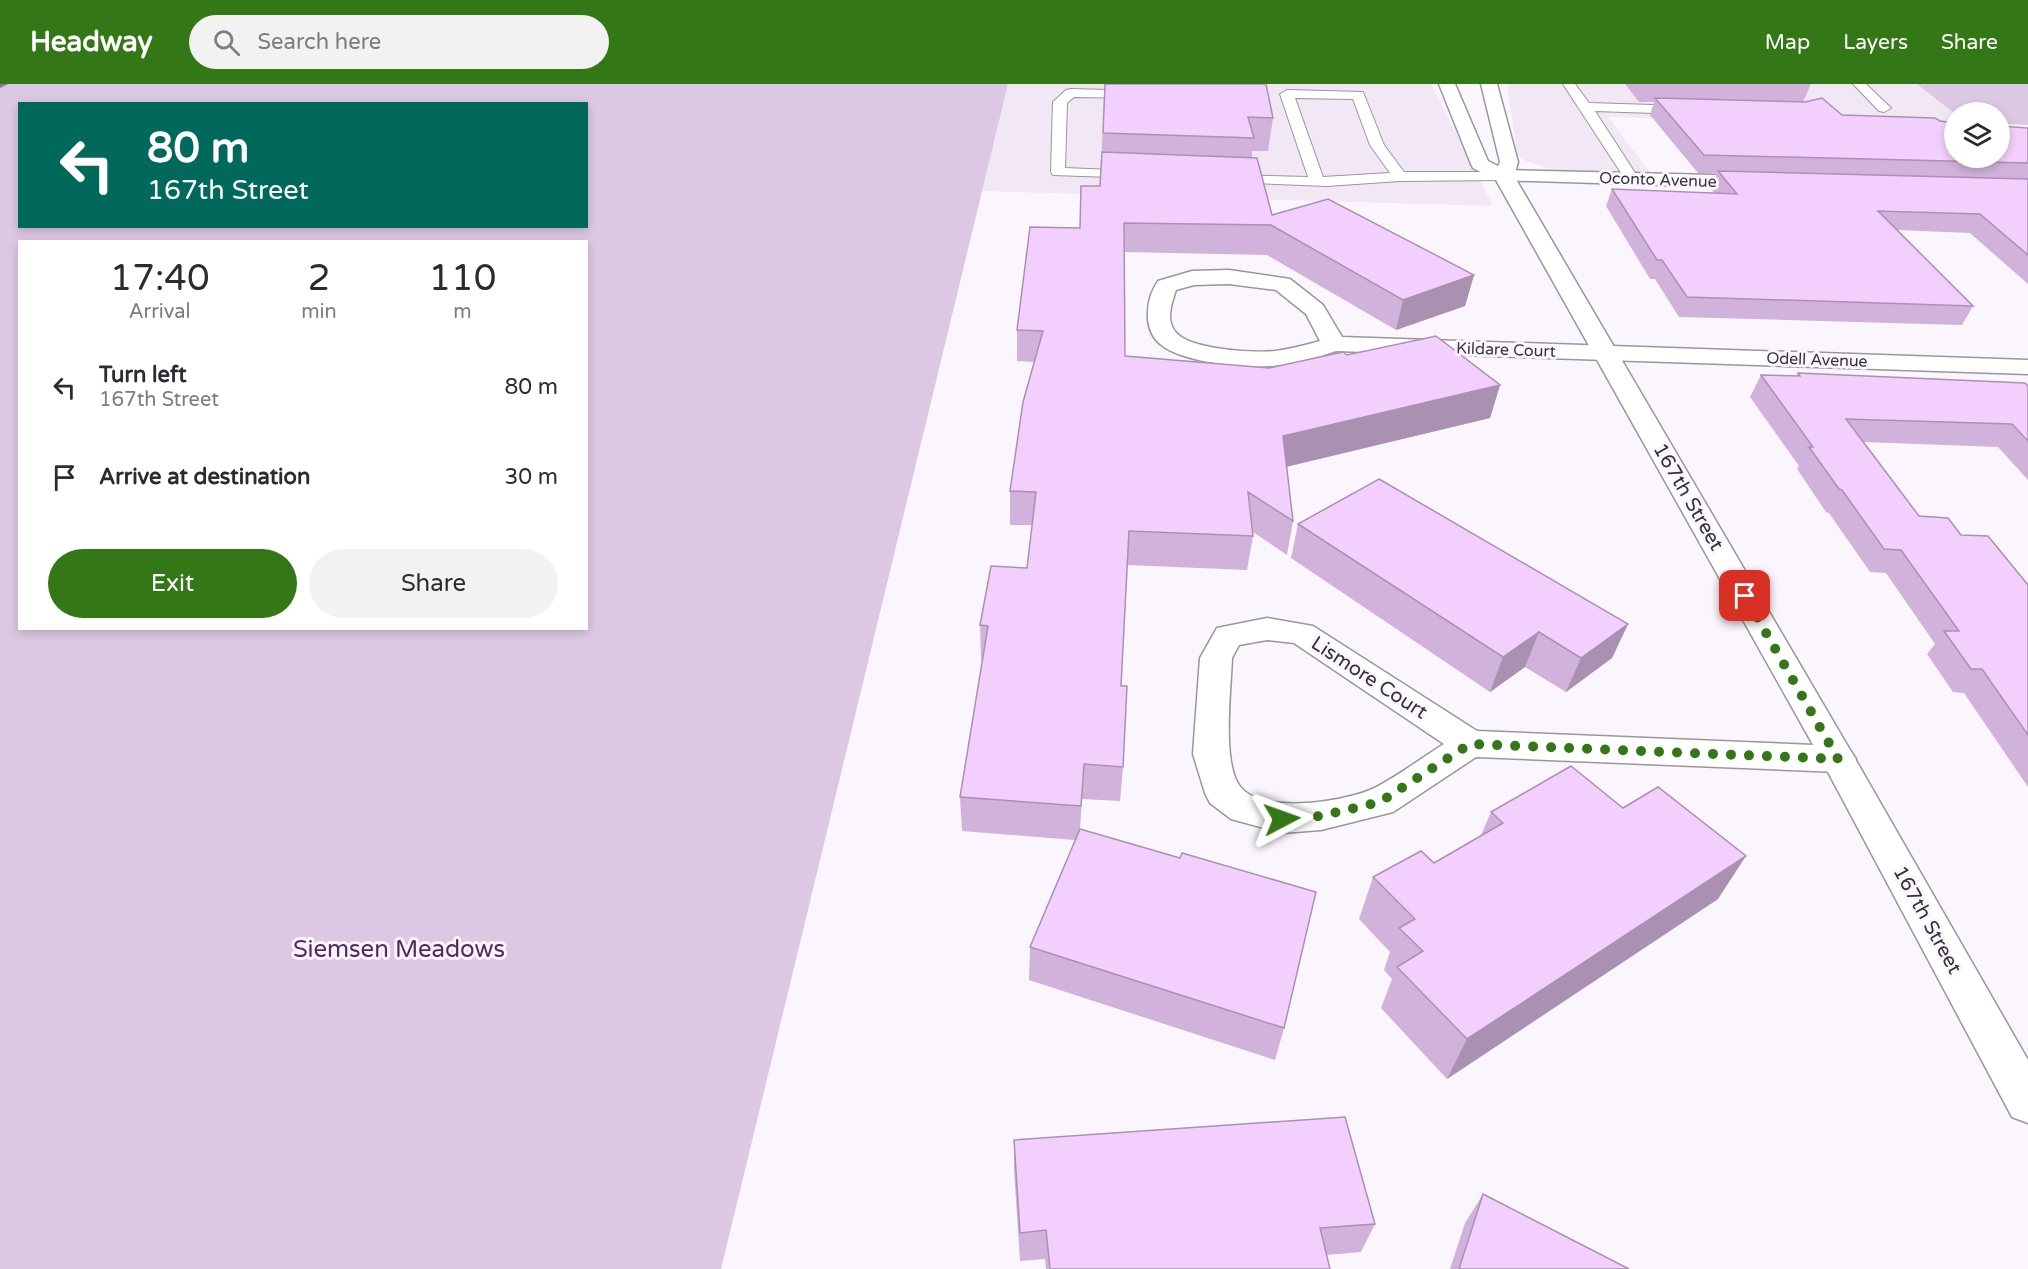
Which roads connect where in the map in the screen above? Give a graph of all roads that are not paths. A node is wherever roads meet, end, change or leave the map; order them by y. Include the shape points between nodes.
1 (1446, 84) edge
2 (1489, 84) edge
3 (1569, 84) edge
4 (1849, 84) edge
5 (1859, 84) edge
6 (1152, 95) edge
7 (1585, 107) junction
8 (1884, 108) dead end
9 (1694, 110) edge
10 (1152, 175) edge
11 (1504, 176) junction
12 (1400, 177) junction
13 (1211, 178) edge
14 (1632, 179) junction
15 (1317, 182) junction
16 (1772, 183) edge
17 (1334, 344) junction
18 (1605, 353) junction
19 (2028, 367) edge
20 (1470, 744) junction
21 (1838, 759) junction
22 (2028, 1102) edge

1 - 11 street, 167th Street via 1480,164
2 - 11 street via 1509,162
3 - 7 lane
4 - 5 lane
5 - 8 lane
6 - 10 lane via 1071,93 1060,102 1058,171
7 - 9 lane
7 - 14 lane
11 - 12 lane
11 - 14 street, Oconto Avenue
11 - 18 street, 167th Street
12 - 15 lane
12 - 15 lane via 1377,145 1358,95 1287,93 1283,98
13 - 15 lane
14 - 16 street, Oconto Avenue
17 - 17 street, Kildare Court via 1275,359 1195,353 1169,342 1160,328 1158,306 1166,286 1192,278 1229,277 1282,284 1315,309
17 - 18 street, Kildare Court
18 - 19 street, Odell Avenue
18 - 21 street, 167th Street
20 - 20 street, Lismore Court via 1380,802 1321,816 1282,819 1244,809 1223,793 1211,754 1216,658 1228,636 1267,629 1302,634
20 - 21 street
21 - 22 street, 167th Street

